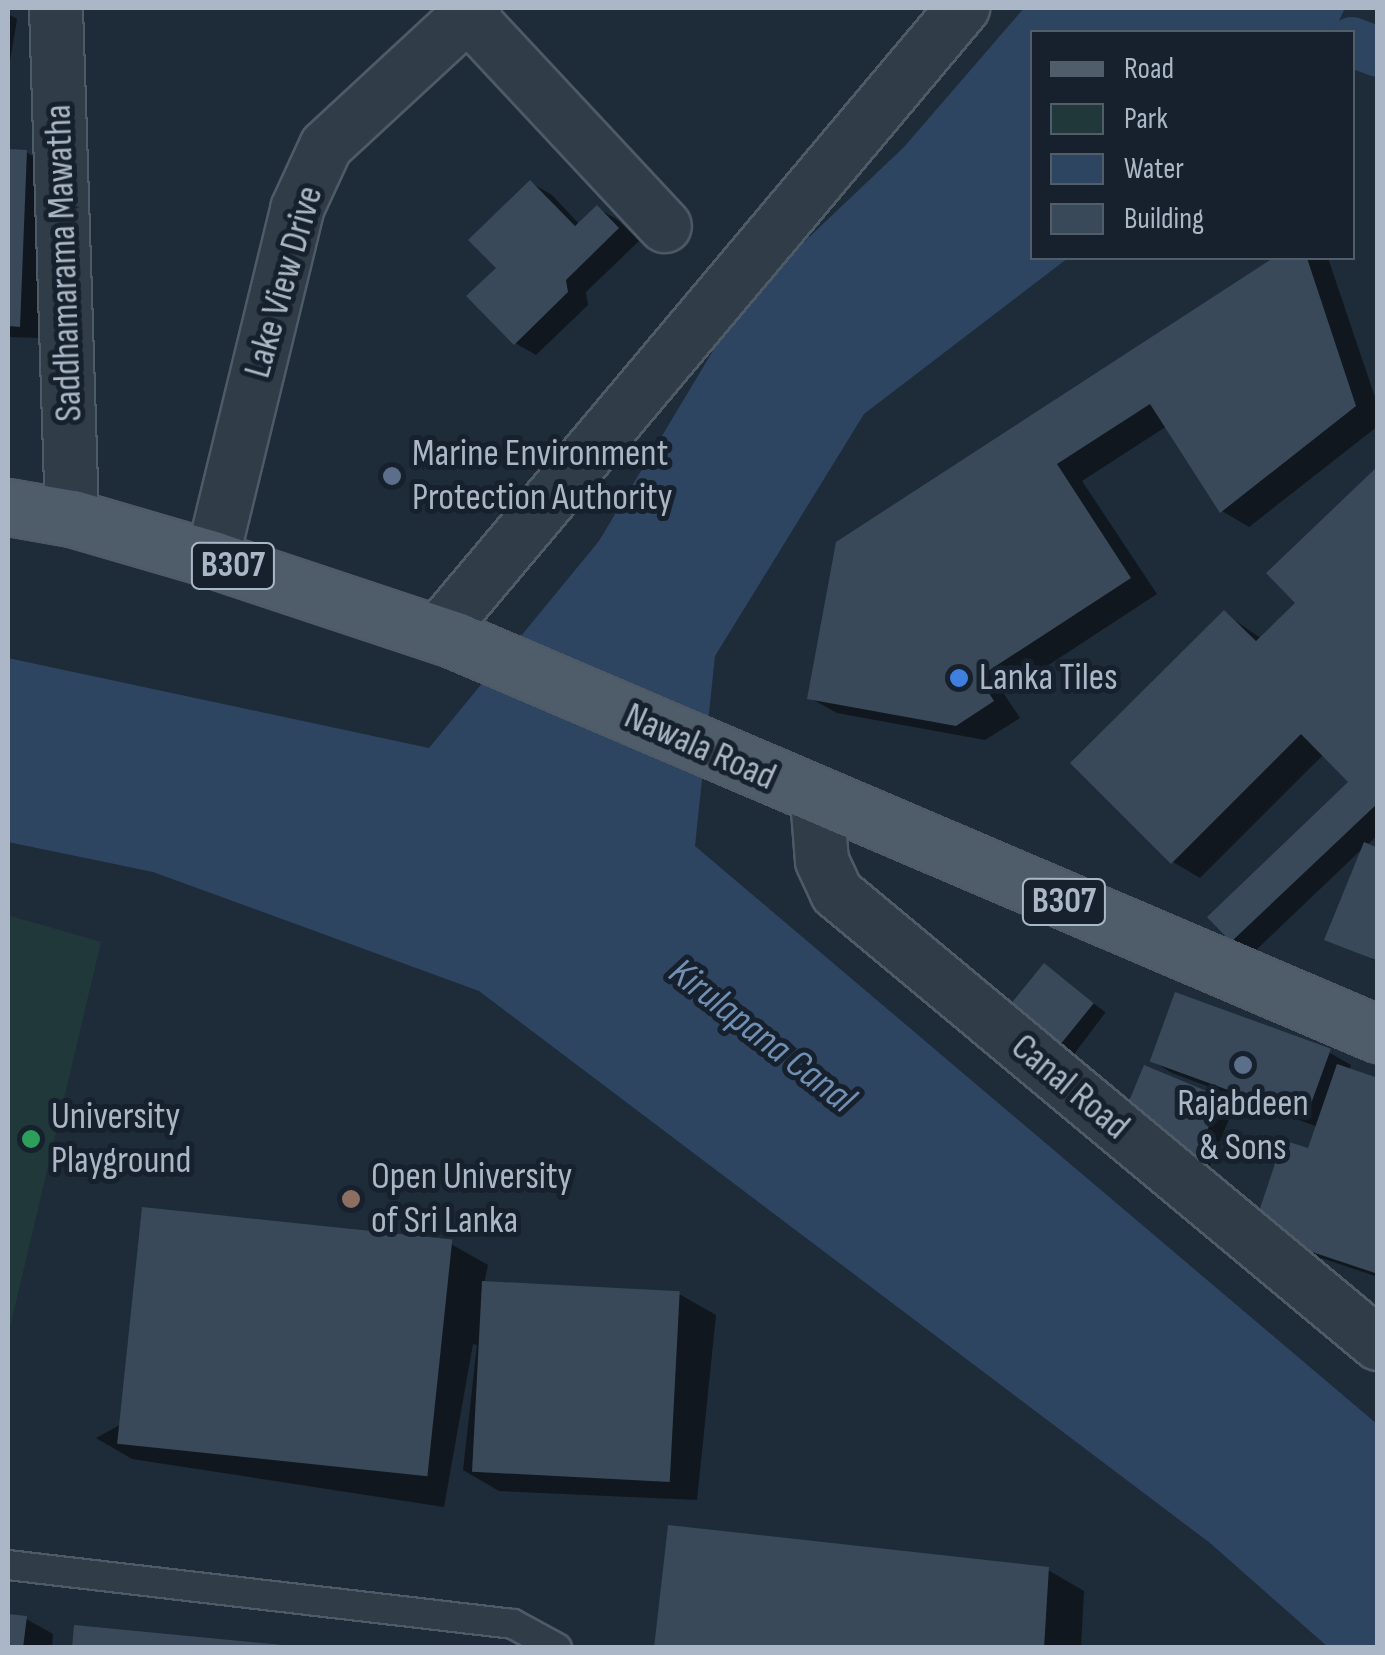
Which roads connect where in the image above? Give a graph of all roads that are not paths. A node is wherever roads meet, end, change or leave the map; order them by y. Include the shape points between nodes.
1 (56, 8) edge
2 (963, 8) edge
3 (471, 11) edge
4 (665, 226) dead end
5 (8, 507) edge
6 (72, 518) junction
7 (212, 559) junction
8 (446, 637) junction
9 (817, 798) junction
10 (1378, 1034) edge
11 (1378, 1344) edge
12 (8, 1564) edge
13 (558, 1648) edge

1 - 6 street, Saddhamarama Mawatha
2 - 8 street
3 - 4 street
3 - 7 street, Lake View Drive via 326,146 318,162 297,209
5 - 6 main road, Nawala Road / B307
6 - 7 main road, Nawala Road / B307
7 - 8 main road, Nawala Road / B307
8 - 9 main road, Nawala Road / B307
9 - 10 main road, Nawala Road / B307
9 - 11 street, Canal Road via 822,860 837,892
12 - 13 lane via 513,1624

